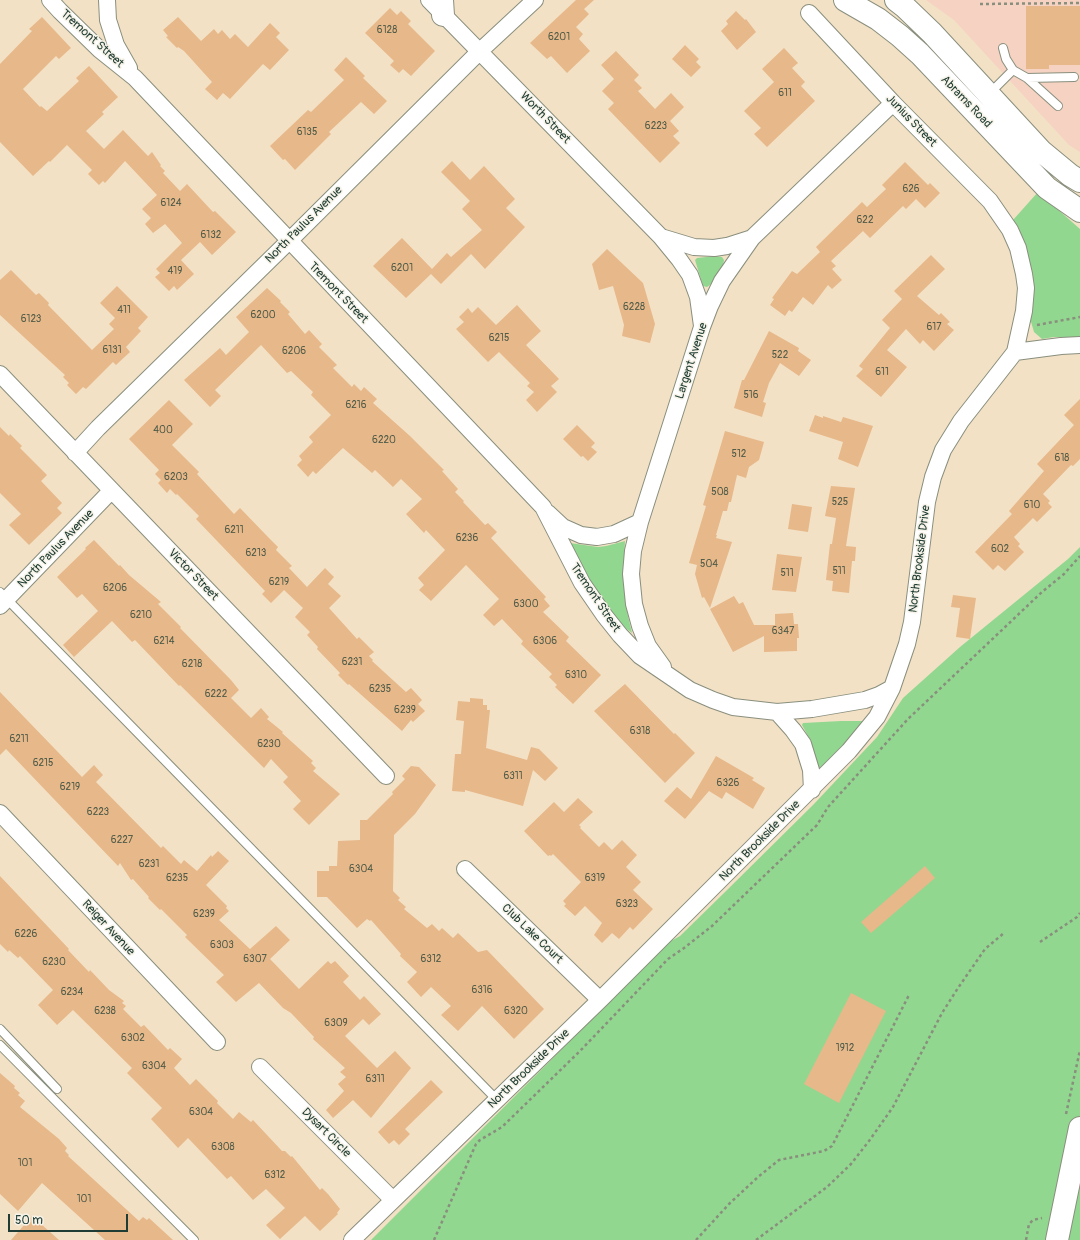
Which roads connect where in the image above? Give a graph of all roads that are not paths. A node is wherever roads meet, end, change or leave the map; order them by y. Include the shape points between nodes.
1 (50, 0) edge
2 (107, 0) edge
3 (535, 0) edge
4 (845, 0) edge
5 (873, 0) edge
6 (904, 3) edge
7 (438, 5) edge
8 (809, 13) dead end
9 (1003, 48) dead end
10 (480, 51) junction
11 (1013, 70) junction
12 (1074, 77) dead end
13 (135, 78) junction
14 (1027, 78) junction
15 (989, 94) junction
16 (893, 103) junction
17 (1058, 106) dead end
18 (1080, 182) edge
19 (1080, 211) edge
20 (1010, 230) joint
21 (661, 237) junction
22 (752, 238) junction
23 (289, 241) junction
24 (702, 327) junction
25 (1080, 345) edge
26 (1015, 352) junction
27 (0, 374) edge
28 (75, 453) junction
29 (111, 491) junction
30 (543, 507) junction
31 (640, 522) junction
32 (2, 599) edge
33 (670, 676) junction
34 (892, 688) junction
35 (777, 712) junction
36 (386, 776) dead end
37 (812, 790) junction
38 (0, 813) edge
39 (465, 869) dead end
40 (600, 1000) junction
41 (0, 1029) edge
42 (217, 1042) dead end
43 (0, 1045) edge
44 (260, 1067) dead end
45 (57, 1089) dead end
46 (496, 1100) junction
47 (1080, 1128) edge
48 (393, 1200) junction
49 (194, 1240) edge
50 (352, 1240) edge
51 (1057, 1240) edge

1 - 13 street, Tremont Street via 100,50
2 - 13 street, Tremont Street via 108,20 116,45
3 - 10 street, North Paulus Avenue
4 - 19 main road, Abrams Road via 878,19 900,36 1047,188
5 - 6 main road via 891,8
6 - 15 main road, Abrams Road
7 - 10 street, Worth Street
8 - 16 street, Junius Street
9 - 11 lane
10 - 21 street, Worth Street
10 - 23 street, North Paulus Avenue
11 - 14 lane
11 - 15 lane
12 - 14 lane
13 - 23 street, Tremont Street
14 - 17 lane
15 - 18 main road, Abrams Road via 1041,151
16 - 20 street, Junius Street via 990,201
16 - 22 street, Largent Avenue
20 - 26 street, North Brookside Drive via 1018,248 1026,288
21 - 22 street, Worth Street via 694,247 714,248
21 - 24 street, Worth Street via 690,275 698,297
22 - 24 street, Largent Avenue via 722,281
23 - 28 street, North Paulus Avenue
23 - 30 street, Tremont Street
24 - 31 street, Largent Avenue
25 - 26 street
26 - 34 street, North Brookside Drive via 960,421 943,450 933,477 927,502 908,644
27 - 28 street, Victor Street
28 - 29 street, Victor Street
29 - 32 street, North Paulus Avenue
29 - 36 street, Victor Street
30 - 31 street, Tremont Street via 563,526 581,535 597,537 614,534
30 - 33 street, Tremont Street via 582,583 604,615 640,656
31 - 33 street, Largent Avenue via 631,574 634,604 648,646
32 - 46 lane
33 - 35 street, Tremont Street via 690,690 733,707
34 - 35 street, Tremont Street via 865,700
34 - 37 street, North Brookside Drive via 877,717 865,733
35 - 37 street via 803,744 811,770
37 - 40 street, North Brookside Drive
38 - 42 street, Reiger Avenue
39 - 40 street, Club Lake Court
40 - 46 street, North Brookside Drive
41 - 45 lane
43 - 49 lane
44 - 48 street, Dysart Circle
46 - 48 street, North Brookside Drive
47 - 51 main road
48 - 50 street, North Brookside Drive

